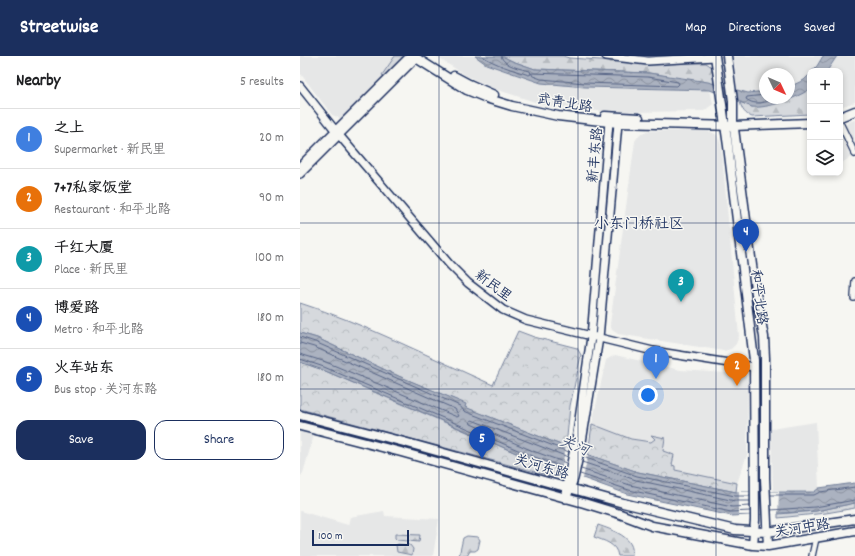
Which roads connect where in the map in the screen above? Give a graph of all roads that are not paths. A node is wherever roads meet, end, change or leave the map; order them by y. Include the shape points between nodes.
1 (416, 56) edge
2 (606, 56) edge
3 (715, 56) edge
4 (727, 56) edge
5 (300, 86) edge
6 (855, 111) edge
7 (843, 116) edge
8 (613, 121) junction
9 (729, 123) junction
10 (807, 123) edge
11 (843, 129) edge
12 (337, 133) junction
13 (855, 154) edge
14 (300, 166) edge
15 (300, 174) edge
16 (855, 281) edge
17 (854, 298) dead end
18 (591, 337) junction
19 (599, 338) junction
20 (754, 367) junction
21 (300, 415) edge
22 (300, 426) edge
23 (579, 441) junction
24 (568, 487) junction
25 (566, 499) junction
26 (855, 519) edge
27 (855, 531) edge
28 (755, 532) junction
29 (767, 532) junction
30 (816, 538) junction
31 (753, 545) junction
32 (768, 546) junction
33 (812, 556) edge

1 - 8 main road, 武青北路 via 467,90 489,99 558,116
1 - 12 street
2 - 3 street via 648,60
3 - 9 main road, 和平北路
4 - 9 main road, 和平北路 via 733,101
5 - 12 street, 新民里
6 - 7 main road
8 - 9 main road, 武青北路
8 - 18 street, 新丰东路
8 - 19 street, 新丰东路
9 - 10 main road, 武青北路
9 - 20 main road, 和平北路
9 - 29 main road, 和平北路 via 766,358
11 - 13 street
12 - 14 street
12 - 15 street
12 - 18 street, 新民里 via 450,265 481,294 503,310 526,320
16 - 17 street
18 - 19 street, 新民里
18 - 23 street, 新丰东路
19 - 20 street, 新民里 via 653,351
19 - 23 street, 新丰东路
20 - 28 main road, 和平北路
21 - 24 main road, 关河东路
22 - 25 main road, 关河东路
23 - 24 street
24 - 25 street
24 - 28 main road, 关河东路 via 735,530
25 - 31 main road, 关河东路 via 652,526
26 - 29 main road, 关河中路
27 - 30 main road, 关河中路
28 - 29 main road, 关河中路
28 - 31 main road, 和平北路
29 - 32 main road, 和平北路
30 - 32 main road, 关河中路
30 - 33 street
31 - 32 main road, 关河中路

